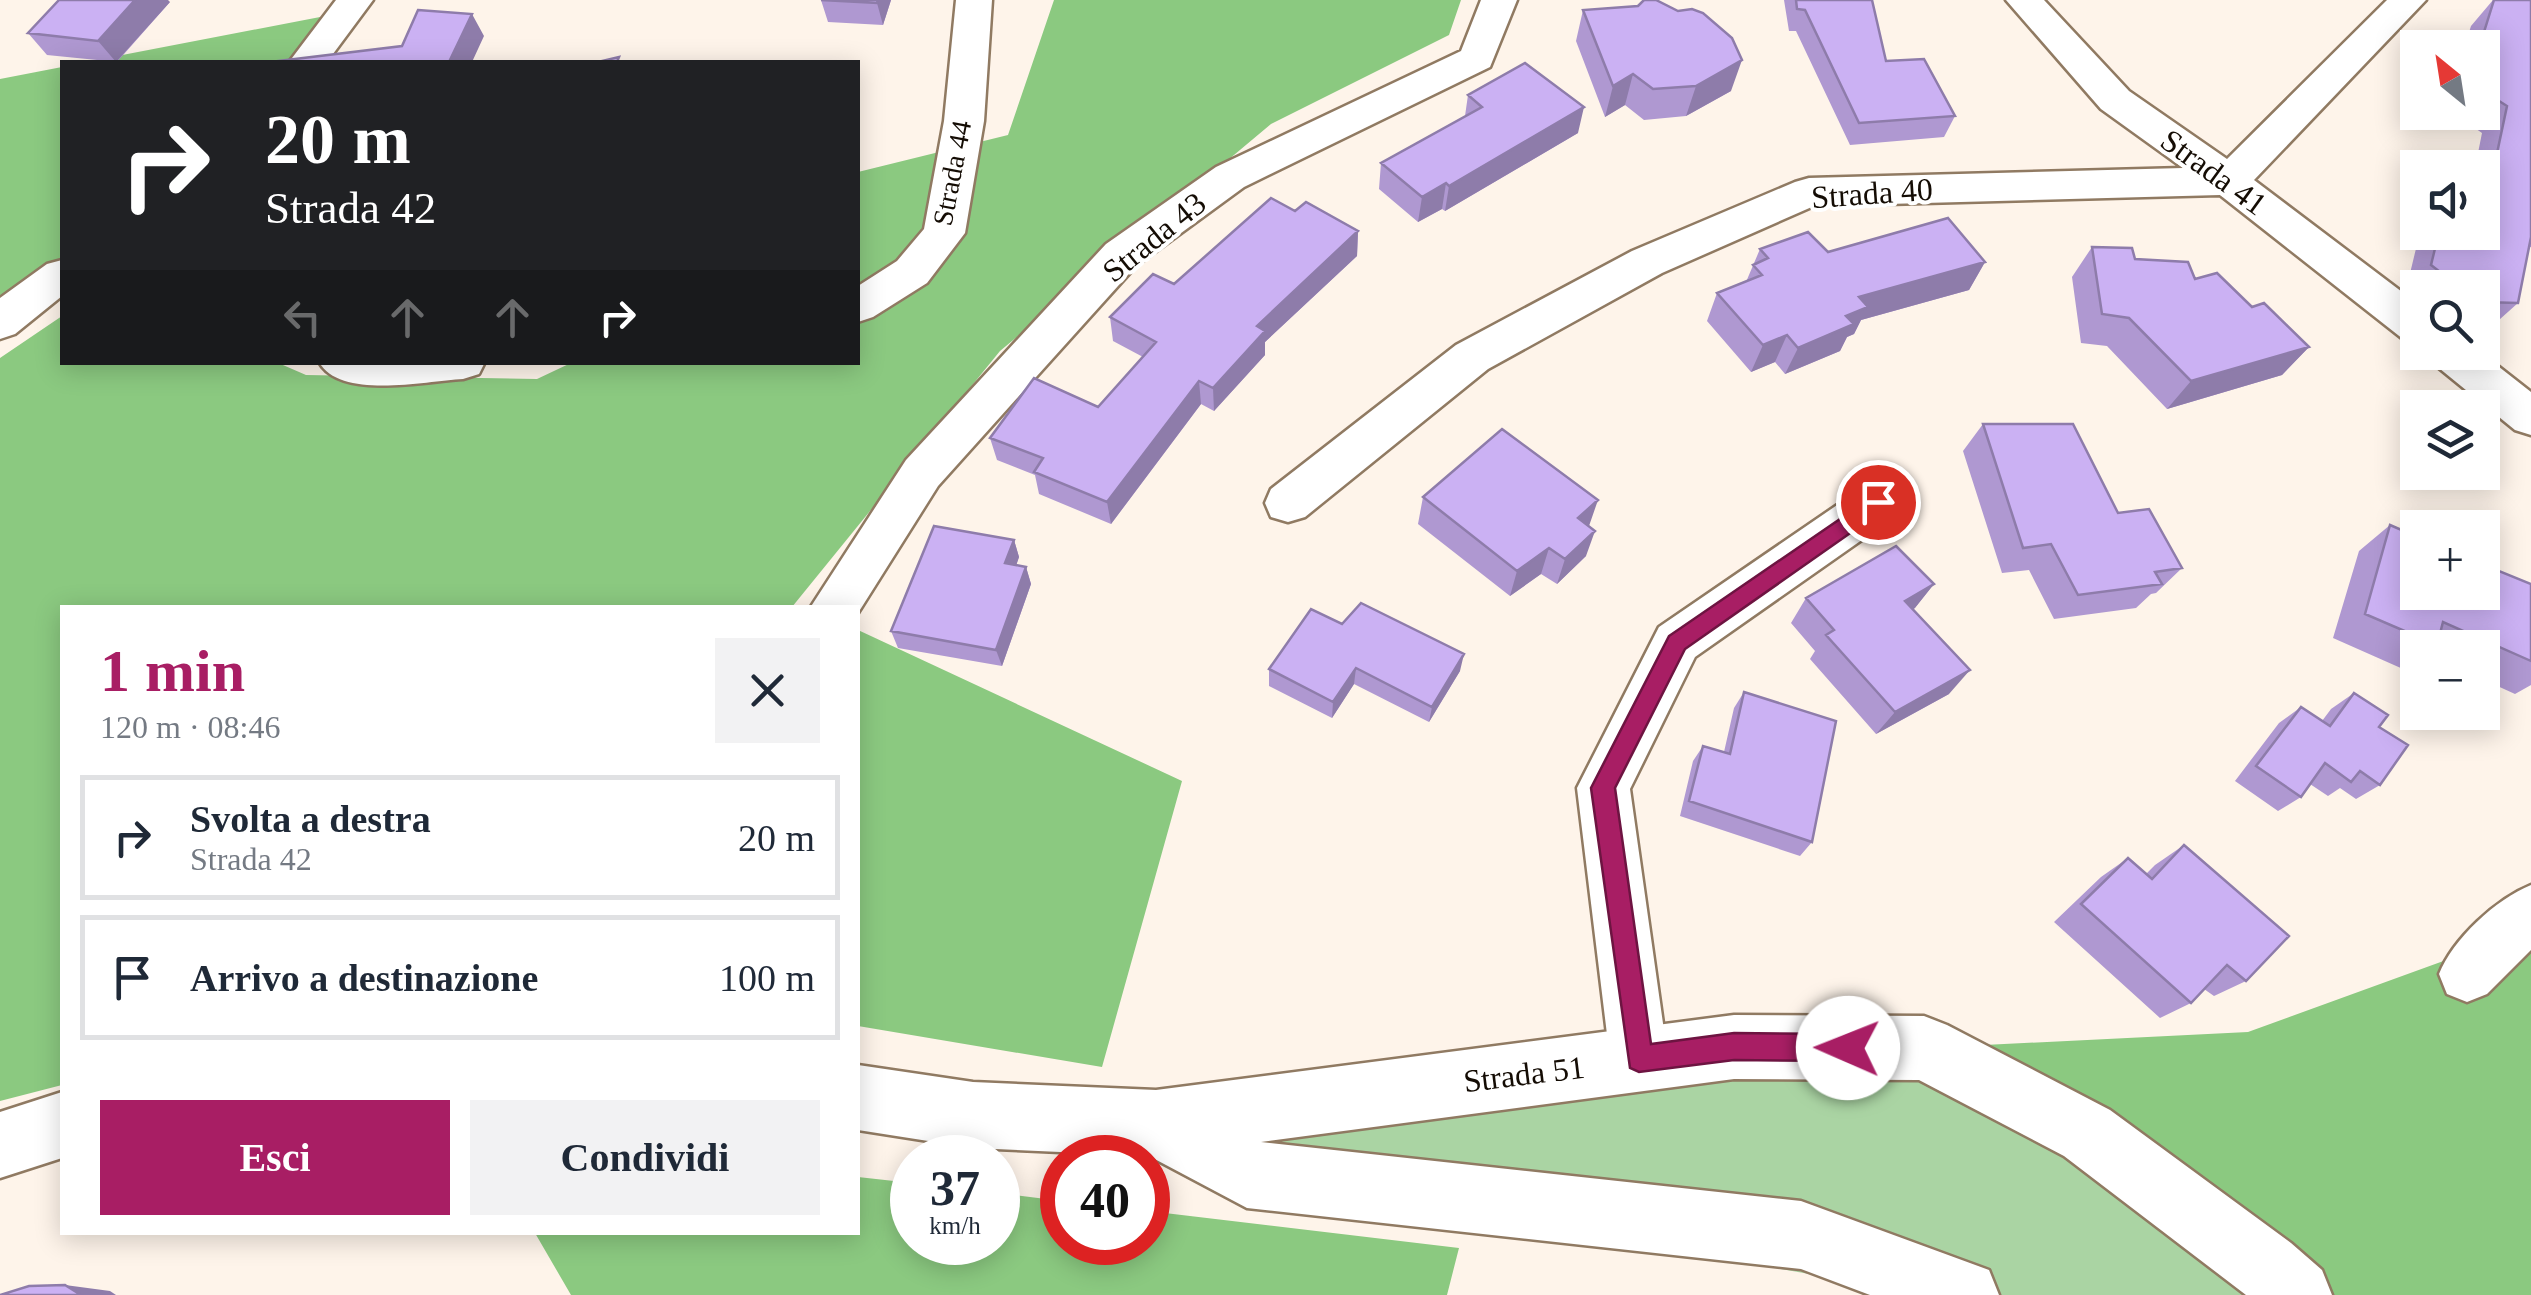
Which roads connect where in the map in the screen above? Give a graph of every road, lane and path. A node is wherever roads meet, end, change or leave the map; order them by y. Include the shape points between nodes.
1 (355, 0) edge
2 (974, 0) edge
3 (1499, 0) edge
4 (2024, 0) edge
5 (2408, 0) edge
6 (310, 60) edge
7 (2230, 181) junction
8 (60, 276) edge
9 (860, 305) edge
10 (2400, 314) edge
11 (0, 324) edge
12 (346, 365) edge
13 (422, 365) edge
14 (2471, 370) edge
15 (2531, 417) edge
16 (1878, 502) dead end
17 (1288, 503) dead end
18 (836, 605) edge
19 (2531, 912) edge
20 (2467, 974) dead end
21 (1639, 1059) junction
22 (860, 1098) edge
23 (1156, 1123) junction
24 (60, 1126) edge
25 (0, 1146) edge
26 (1964, 1295) edge
27 (2297, 1295) edge

1 - 6 street
2 - 9 street, Strada 44 via 964,121 944,233 912,272
3 - 18 street, Strada 43 via 1477,58 1230,177 1121,255 922,473
4 - 7 street, Strada 41 via 2115,100
5 - 7 street
7 - 10 street, Strada 41
7 - 17 street, Strada 40 via 1809,192 1647,262 1472,358
8 - 11 street
12 - 13 street
14 - 15 street
16 - 21 street via 1677,642 1603,788
19 - 20 street
21 - 23 street, Strada 51
21 - 27 street, Strada 51 via 1734,1047 1924,1048 2087,1134
22 - 23 street, Strada 51 via 972,1114
23 - 26 street, Strada 51 via 1248,1174 1801,1235
24 - 25 street

